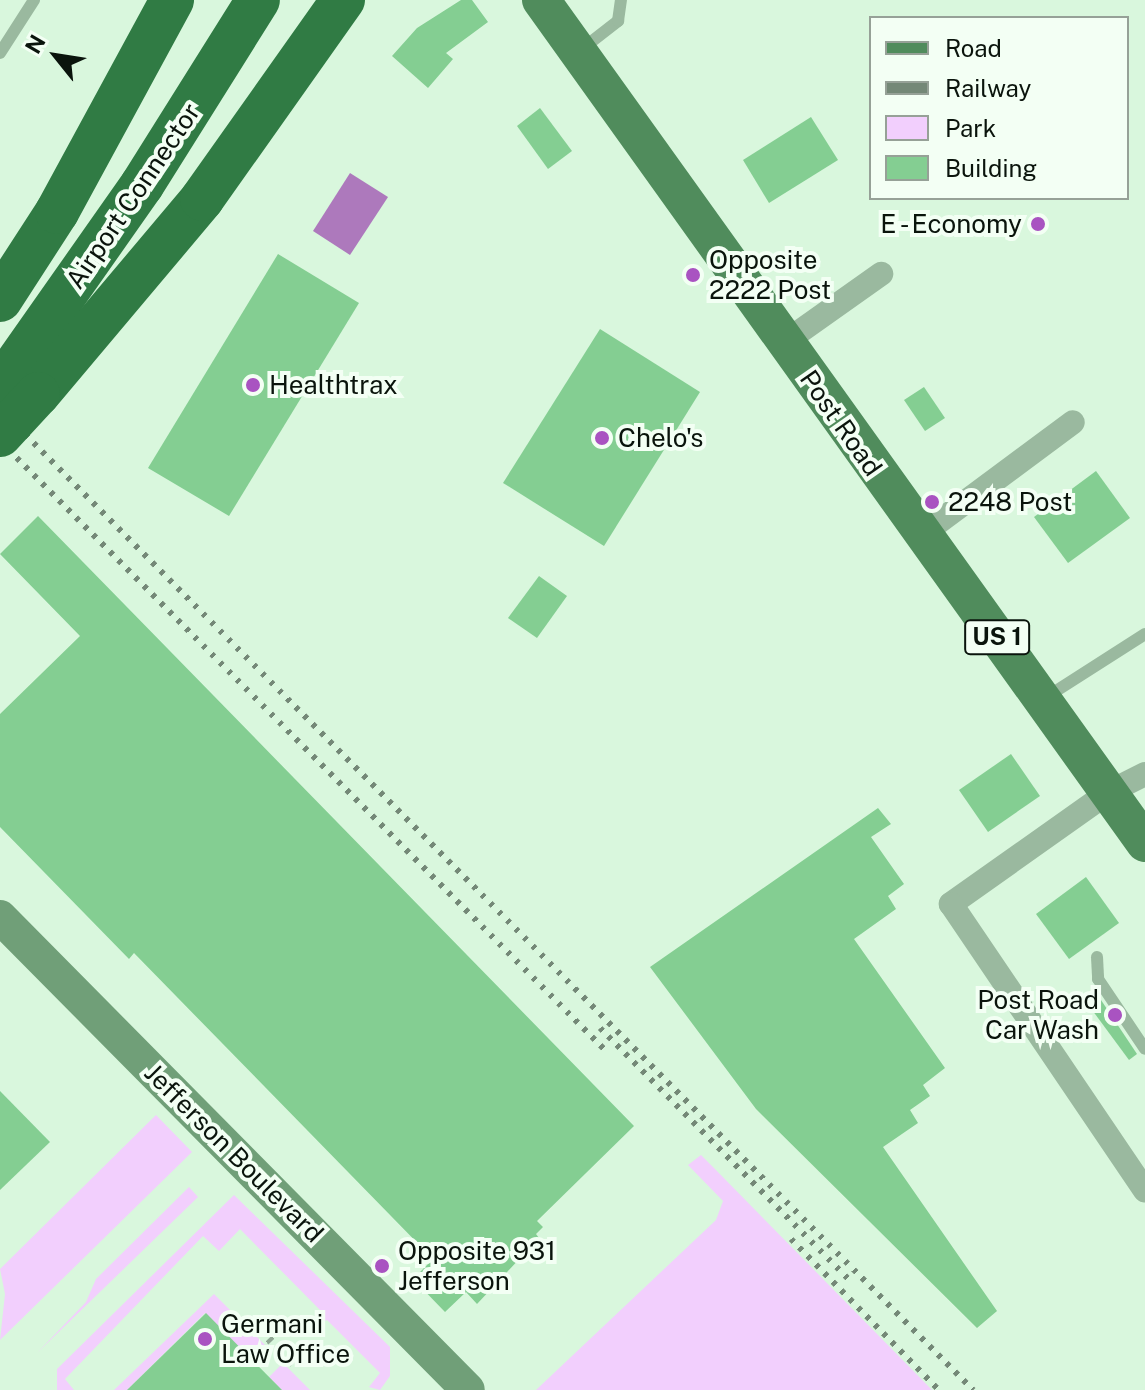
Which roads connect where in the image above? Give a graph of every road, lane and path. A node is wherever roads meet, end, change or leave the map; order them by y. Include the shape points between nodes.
1 (34, 0) edge
2 (172, 0) edge
3 (224, 0) edge
4 (258, 0) edge
5 (343, 0) edge
6 (541, 0) edge
7 (621, 0) edge
8 (579, 51) junction
9 (0, 53) edge
10 (881, 274) dead end
11 (0, 300) edge
12 (785, 342) junction
13 (12, 373) edge
14 (1073, 422) dead end
15 (0, 435) edge
16 (921, 535) junction
17 (1145, 634) edge
18 (1042, 700) junction
19 (1145, 774) edge
20 (1109, 792) junction
21 (1145, 843) edge
22 (0, 917) edge
23 (1097, 957) dead end
24 (1145, 1049) edge
25 (1145, 1191) edge
26 (290, 1321) dead end
27 (267, 1343) dead end
28 (312, 1343) dead end
29 (289, 1365) dead end
30 (468, 1390) edge

1 - 9 lane
2 - 11 highway via 57,212
3 - 13 highway, Airport Connector via 112,180
4 - 13 highway, Airport Connector via 134,198
5 - 13 highway via 202,199
6 - 8 main road, Post Road / US 1
7 - 8 lane via 618,21
8 - 12 main road, Post Road / US 1
10 - 12 street
12 - 16 main road, Post Road / US 1
13 - 15 highway, bridge
14 - 16 street
16 - 18 main road, Post Road / US 1
17 - 18 lane
18 - 20 main road, Post Road / US 1
19 - 20 street
20 - 21 main road, Post Road / US 1
20 - 25 street via 951,904
22 - 30 main road, Jefferson Boulevard
23 - 24 lane via 1098,979
26 - 27 path
28 - 29 path

